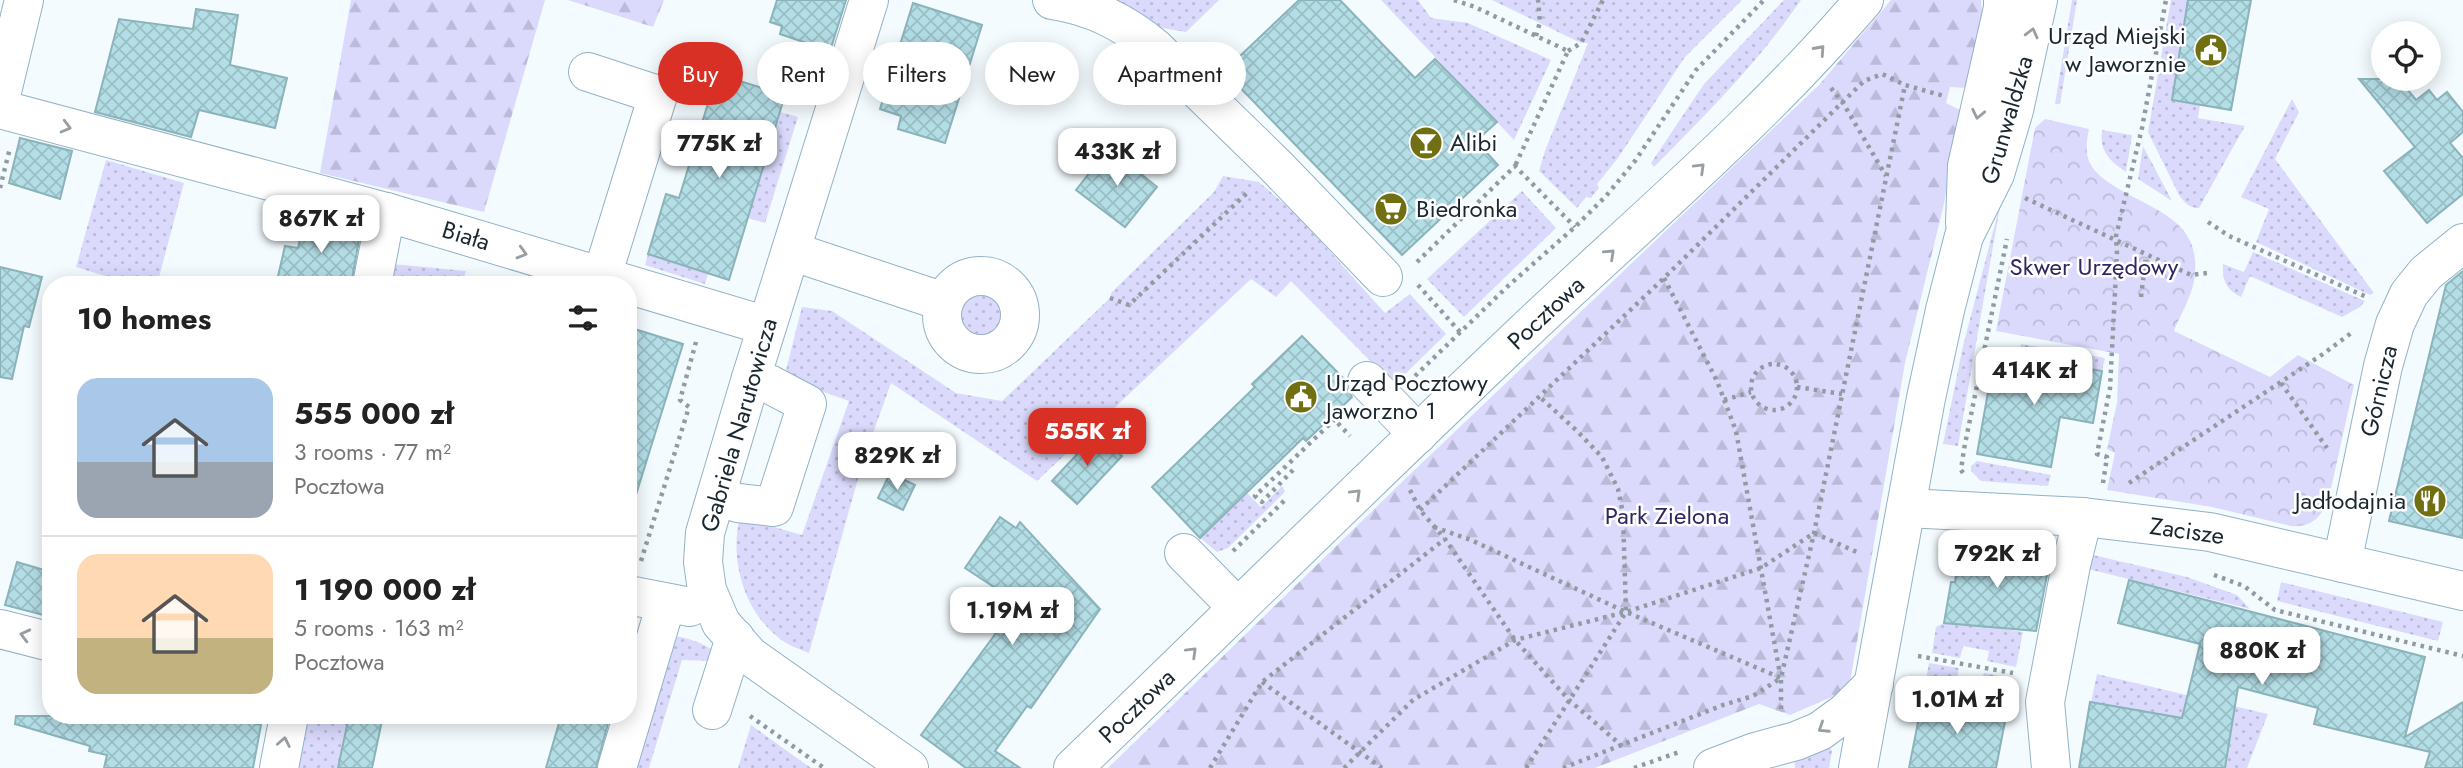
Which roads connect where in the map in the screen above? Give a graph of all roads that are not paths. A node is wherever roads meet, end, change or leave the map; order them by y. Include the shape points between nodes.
1 (24, 0) edge
2 (869, 0) edge
3 (1052, 0) edge
4 (1864, 0) edge
5 (2003, 0) edge
6 (2038, 0) edge
7 (588, 72) dead end
8 (0, 100) edge
9 (0, 109) edge
10 (386, 212) junction
11 (1964, 236) junction
12 (2463, 243) edge
13 (791, 251) junction
14 (1403, 273) road end
15 (2444, 274) edge
16 (374, 276) edge
17 (602, 276) joint
18 (637, 287) edge
19 (944, 302) dead end
20 (767, 326) junction
21 (751, 378) junction
22 (1378, 391) road end
23 (1418, 434) junction
24 (717, 496) junction
25 (2092, 506) junction
26 (1906, 508) junction
27 (2342, 563) junction
28 (1195, 565) road end
29 (2463, 591) edge
30 (642, 598) edge
31 (1238, 608) junction
32 (725, 625) junction
33 (0, 629) edge
34 (637, 632) edge
35 (42, 640) edge
36 (1874, 684) junction
37 (712, 710) dead end
38 (287, 724) edge
39 (623, 724) edge
40 (279, 768) edge
41 (617, 768) edge
42 (909, 768) edge
43 (1073, 768) edge
44 (1713, 768) edge
45 (1858, 768) edge
46 (2050, 768) edge

1 - 8 street
2 - 13 street, Gabriela Narutowicza
3 - 14 street via 1104,14 1134,31 1276,166
23 -> 4 street, Pocztowa via 1652,215 1815,56
5 -> 11 street, Grunwaldzka via 1967,166
11 -> 6 street, Grunwaldzka via 1995,174
7 - 17 street via 658,94
9 -> 10 street, Biała
10 - 16 street
10 -> 17 street, Biała
11 - 26 street, Grunwaldzka via 1942,322
12 - 15 street, Górnicza
13 - 19 street
13 - 20 street, Gabriela Narutowicza
15 - 27 street, Górnicza via 2409,294 2395,324
18 - 20 street, Biała
20 - 21 street, Gabriela Narutowicza
21 - 24 street, Gabriela Narutowicza
21 - 24 street via 807,404 774,507
22 - 23 street
31 -> 23 street, Pocztowa
24 - 32 street, Gabriela Narutowicza via 705,533 703,562 707,590
25 - 26 street, Zacisze via 1967,511
25 - 27 street, Zacisze
25 - 46 street via 2071,565 2045,702
26 - 36 street, Grunwaldzka
27 - 29 street, Zacisze
28 - 31 street
30 - 32 street
30 - 34 street
43 -> 31 street, Pocztowa
32 - 37 street
32 - 42 street, Gabriela Narutowicza via 750,656
35 -> 33 street
36 -> 44 street via 1819,731
36 - 45 street, Grunwaldzka
40 -> 38 street
39 - 41 street

